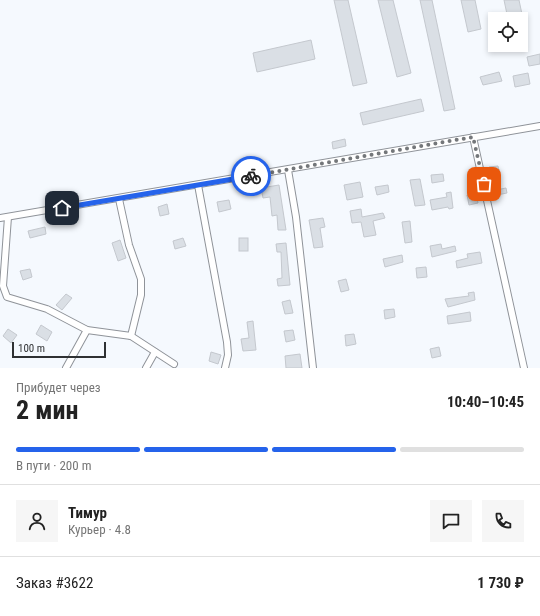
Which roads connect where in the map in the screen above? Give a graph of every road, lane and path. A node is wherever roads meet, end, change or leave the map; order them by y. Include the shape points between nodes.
1 (540, 126) edge
2 (473, 137) junction
3 (288, 170) junction
4 (198, 185) junction
5 (118, 199) junction
6 (8, 217) junction
7 (0, 218) edge
8 (87, 330) junction
9 (131, 336) junction
10 (155, 352) junction
11 (174, 364) dead end
12 (66, 368) edge
13 (146, 368) edge
14 (225, 368) edge
15 (313, 368) edge
16 (524, 368) edge

1 - 2 street
2 - 3 street
2 - 16 street
3 - 4 street
3 - 15 street via 296,217
4 - 5 street
4 - 14 street via 227,342
5 - 6 street
5 - 9 street via 140,279 140,295
6 - 7 street
6 - 8 street via 2,286 6,297 47,309
8 - 9 street
8 - 12 street
9 - 10 street
10 - 11 street
10 - 13 street

